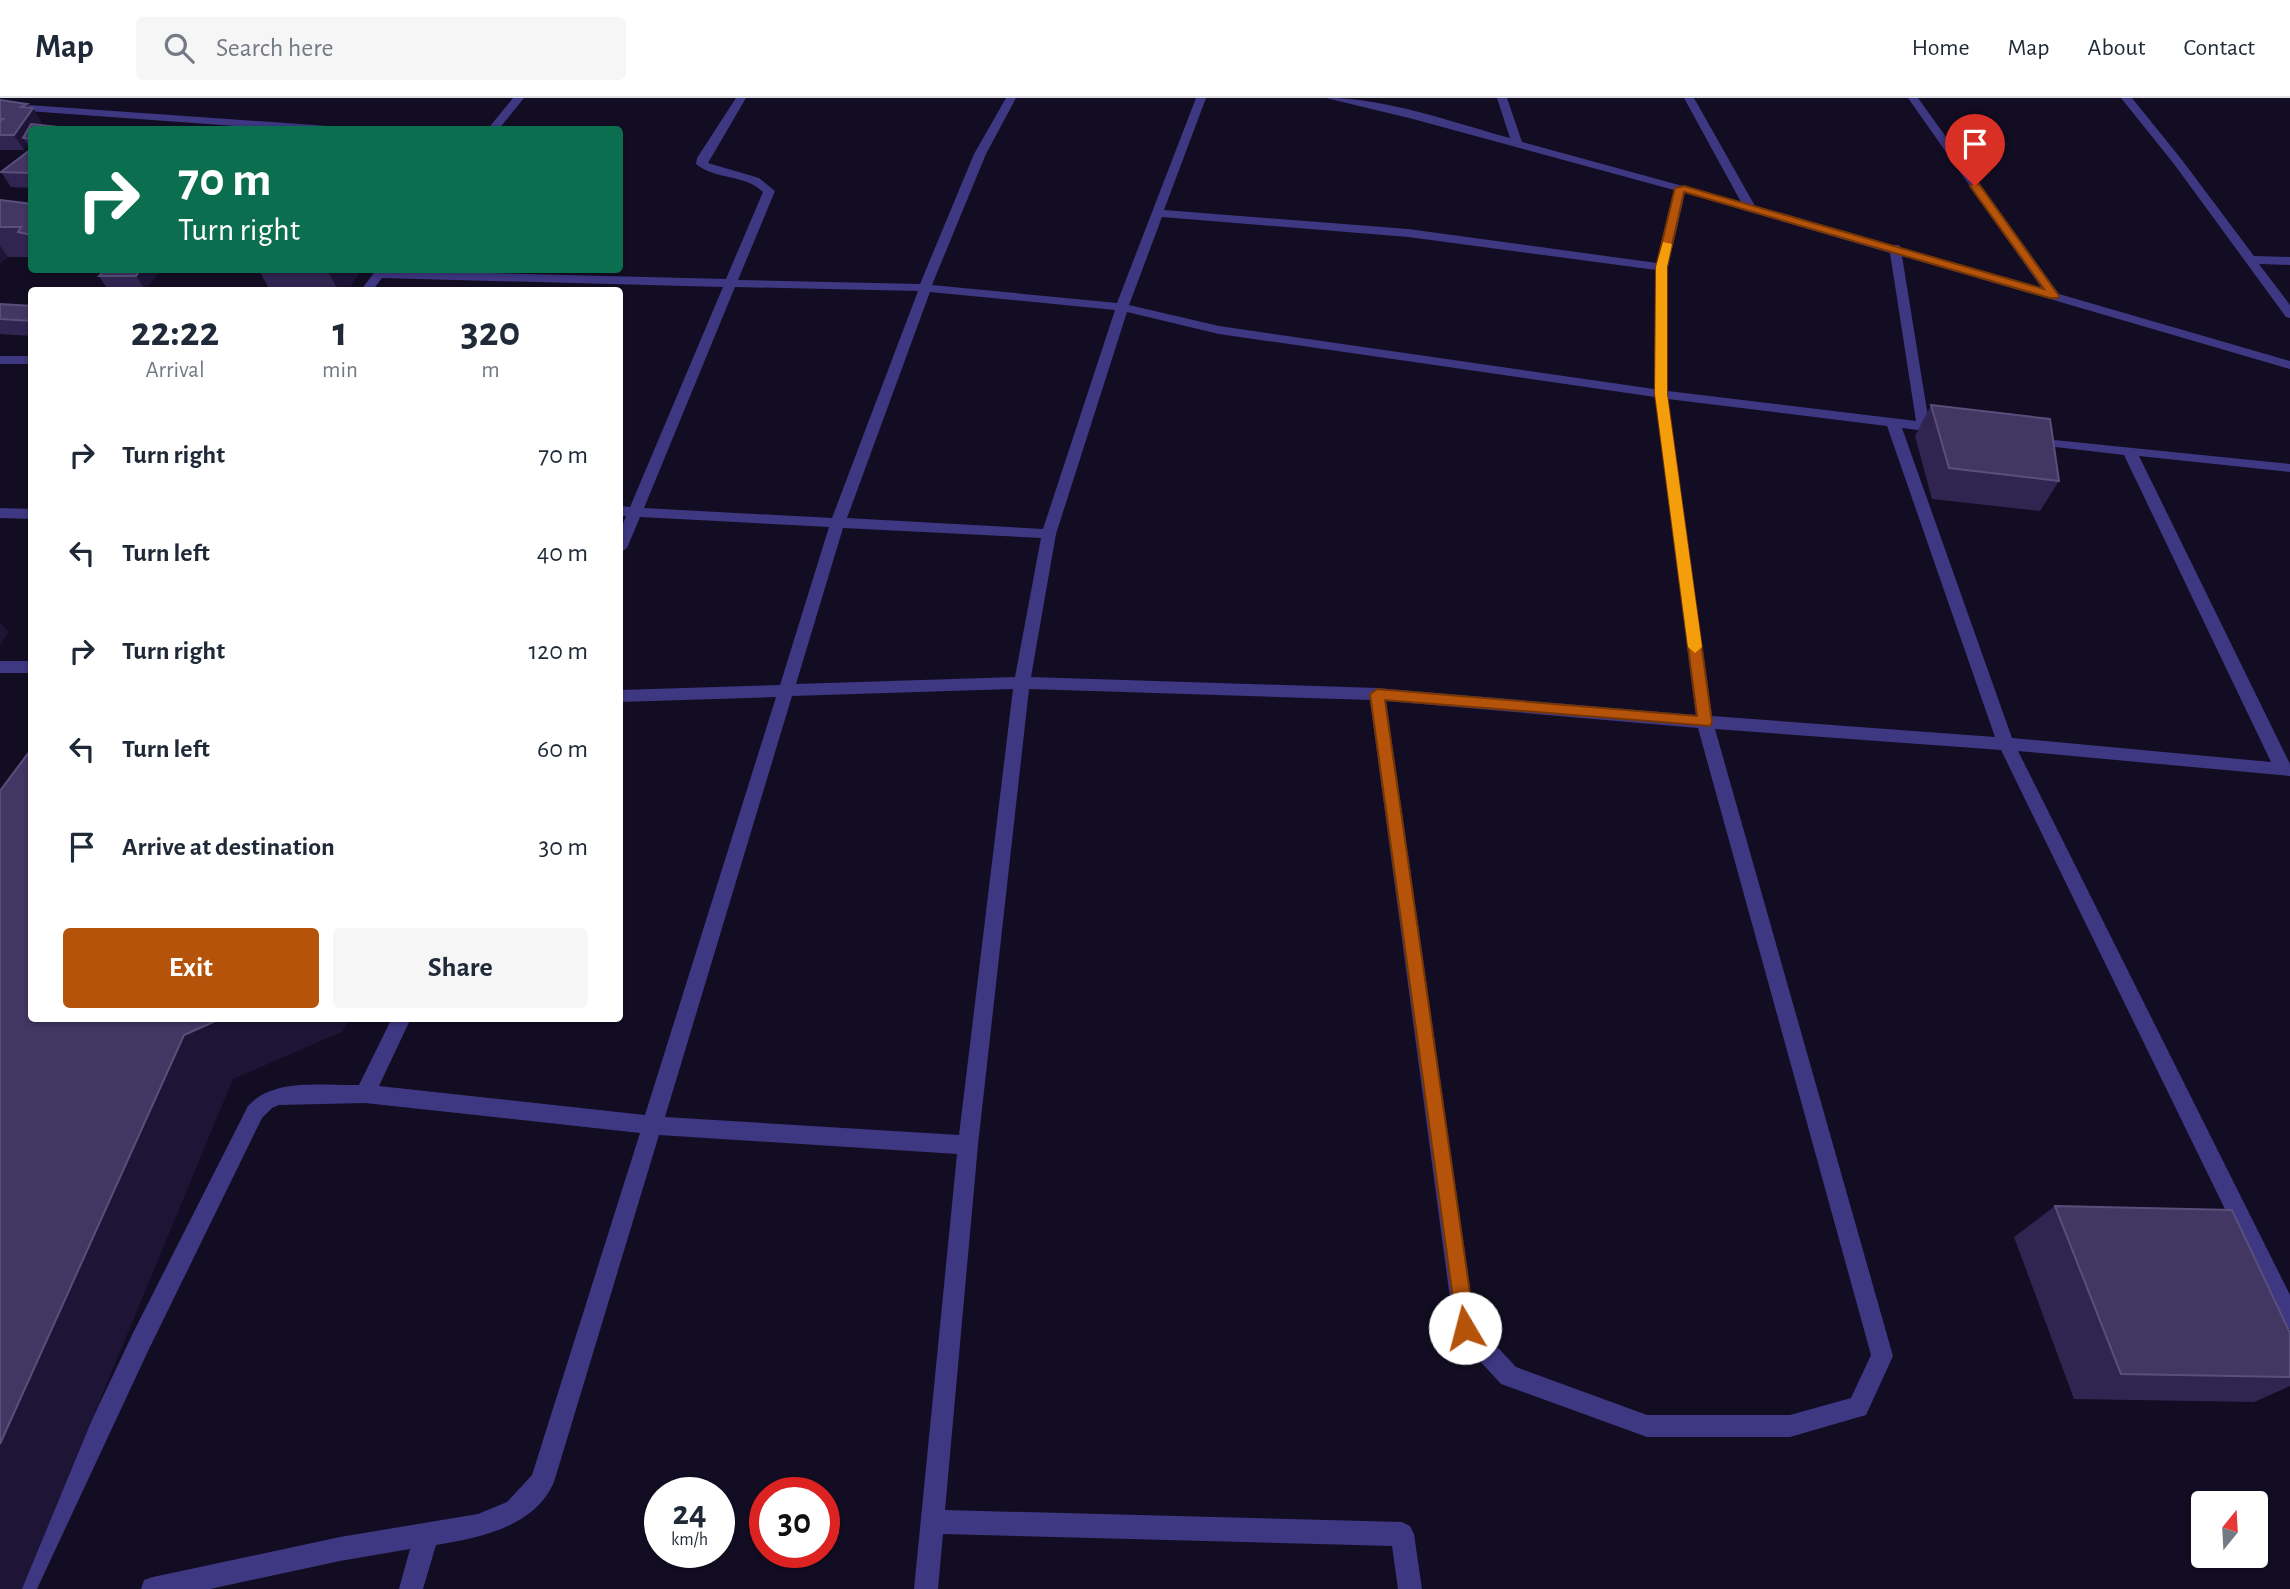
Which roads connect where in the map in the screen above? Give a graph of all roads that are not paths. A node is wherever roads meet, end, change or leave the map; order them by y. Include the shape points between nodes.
1 (519, 98) edge
2 (741, 98) edge
3 (1011, 98) edge
4 (1201, 98) edge
5 (1331, 98) edge
6 (1502, 98) edge
7 (1689, 98) edge
8 (1913, 98) edge
9 (2126, 98) edge
10 (0, 106) edge
11 (286, 126) edge
12 (495, 126) edge
13 (1517, 144) junction
14 (1680, 188) junction
15 (1750, 208) junction
16 (1157, 213) junction
17 (1895, 248) junction
18 (2250, 260) junction
19 (2290, 261) edge
20 (1662, 267) junction
21 (409, 273) edge
22 (730, 284) junction
23 (925, 288) junction
24 (2054, 296) junction
25 (1122, 307) junction
26 (2290, 314) edge
27 (0, 360) edge
28 (28, 360) edge
29 (2290, 365) edge
30 (1661, 394) junction
31 (1893, 423) junction
32 (1923, 426) junction
33 (1951, 430) edge
34 (2020, 438) edge
35 (2130, 452) junction
36 (2290, 468) edge
37 (627, 511) edge
38 (0, 513) edge
39 (28, 514) edge
40 (838, 522) junction
41 (623, 532) edge
42 (1049, 534) junction
43 (0, 667) edge
44 (28, 667) edge
45 (1022, 683) junction
46 (785, 692) junction
47 (1377, 694) junction
48 (623, 696) edge
49 (1705, 722) junction
50 (2006, 744) junction
51 (2287, 770) edge
52 (400, 1022) edge
53 (365, 1094) junction
54 (652, 1125) junction
55 (968, 1145) junction
56 (2290, 1318) edge
57 (932, 1522) junction
58 (427, 1534) junction
59 (24, 1589) edge
60 (153, 1589) edge
61 (411, 1589) edge
62 (926, 1589) edge
63 (1410, 1589) edge

1 - 12 street
2 - 22 street via 702,164 762,182 769,191
3 - 23 street via 980,154
4 - 16 street
5 - 13 street
6 - 13 street
7 - 15 street
8 - 24 street
9 - 18 street
10 - 11 street
13 - 14 street
14 - 15 street
14 - 20 street
15 - 17 street
16 - 20 street via 1408,233
16 - 25 street
17 - 24 street
17 - 32 street
18 - 19 street
18 - 26 street
20 - 30 street
21 - 22 street
22 - 23 street
22 - 37 street
23 - 25 street
23 - 40 street
24 - 29 street
25 - 30 street via 1219,330
25 - 42 street
27 - 28 street
30 - 31 street
30 - 49 street
31 - 32 street
31 - 50 street
32 - 33 street
34 - 35 street
35 - 36 street
35 - 51 street
37 - 40 street
37 - 41 street
38 - 39 street
40 - 42 street
40 - 46 street
42 - 45 street
43 - 44 street
45 - 46 street
45 - 47 street
45 - 55 street
46 - 48 street
46 - 54 street
47 - 49 street
47 - 49 street via 1465,1328 1509,1376 1647,1426 1790,1426 1858,1406 1882,1356
49 - 50 street
50 - 51 street
50 - 56 street
52 - 53 street
53 - 54 street
53 - 59 street via 279,1096 265,1101 255,1112
54 - 55 street
54 - 58 street via 542,1482 515,1510 479,1526
55 - 57 street
57 - 62 street
57 - 63 street via 1402,1534
58 - 60 street
58 - 61 street

